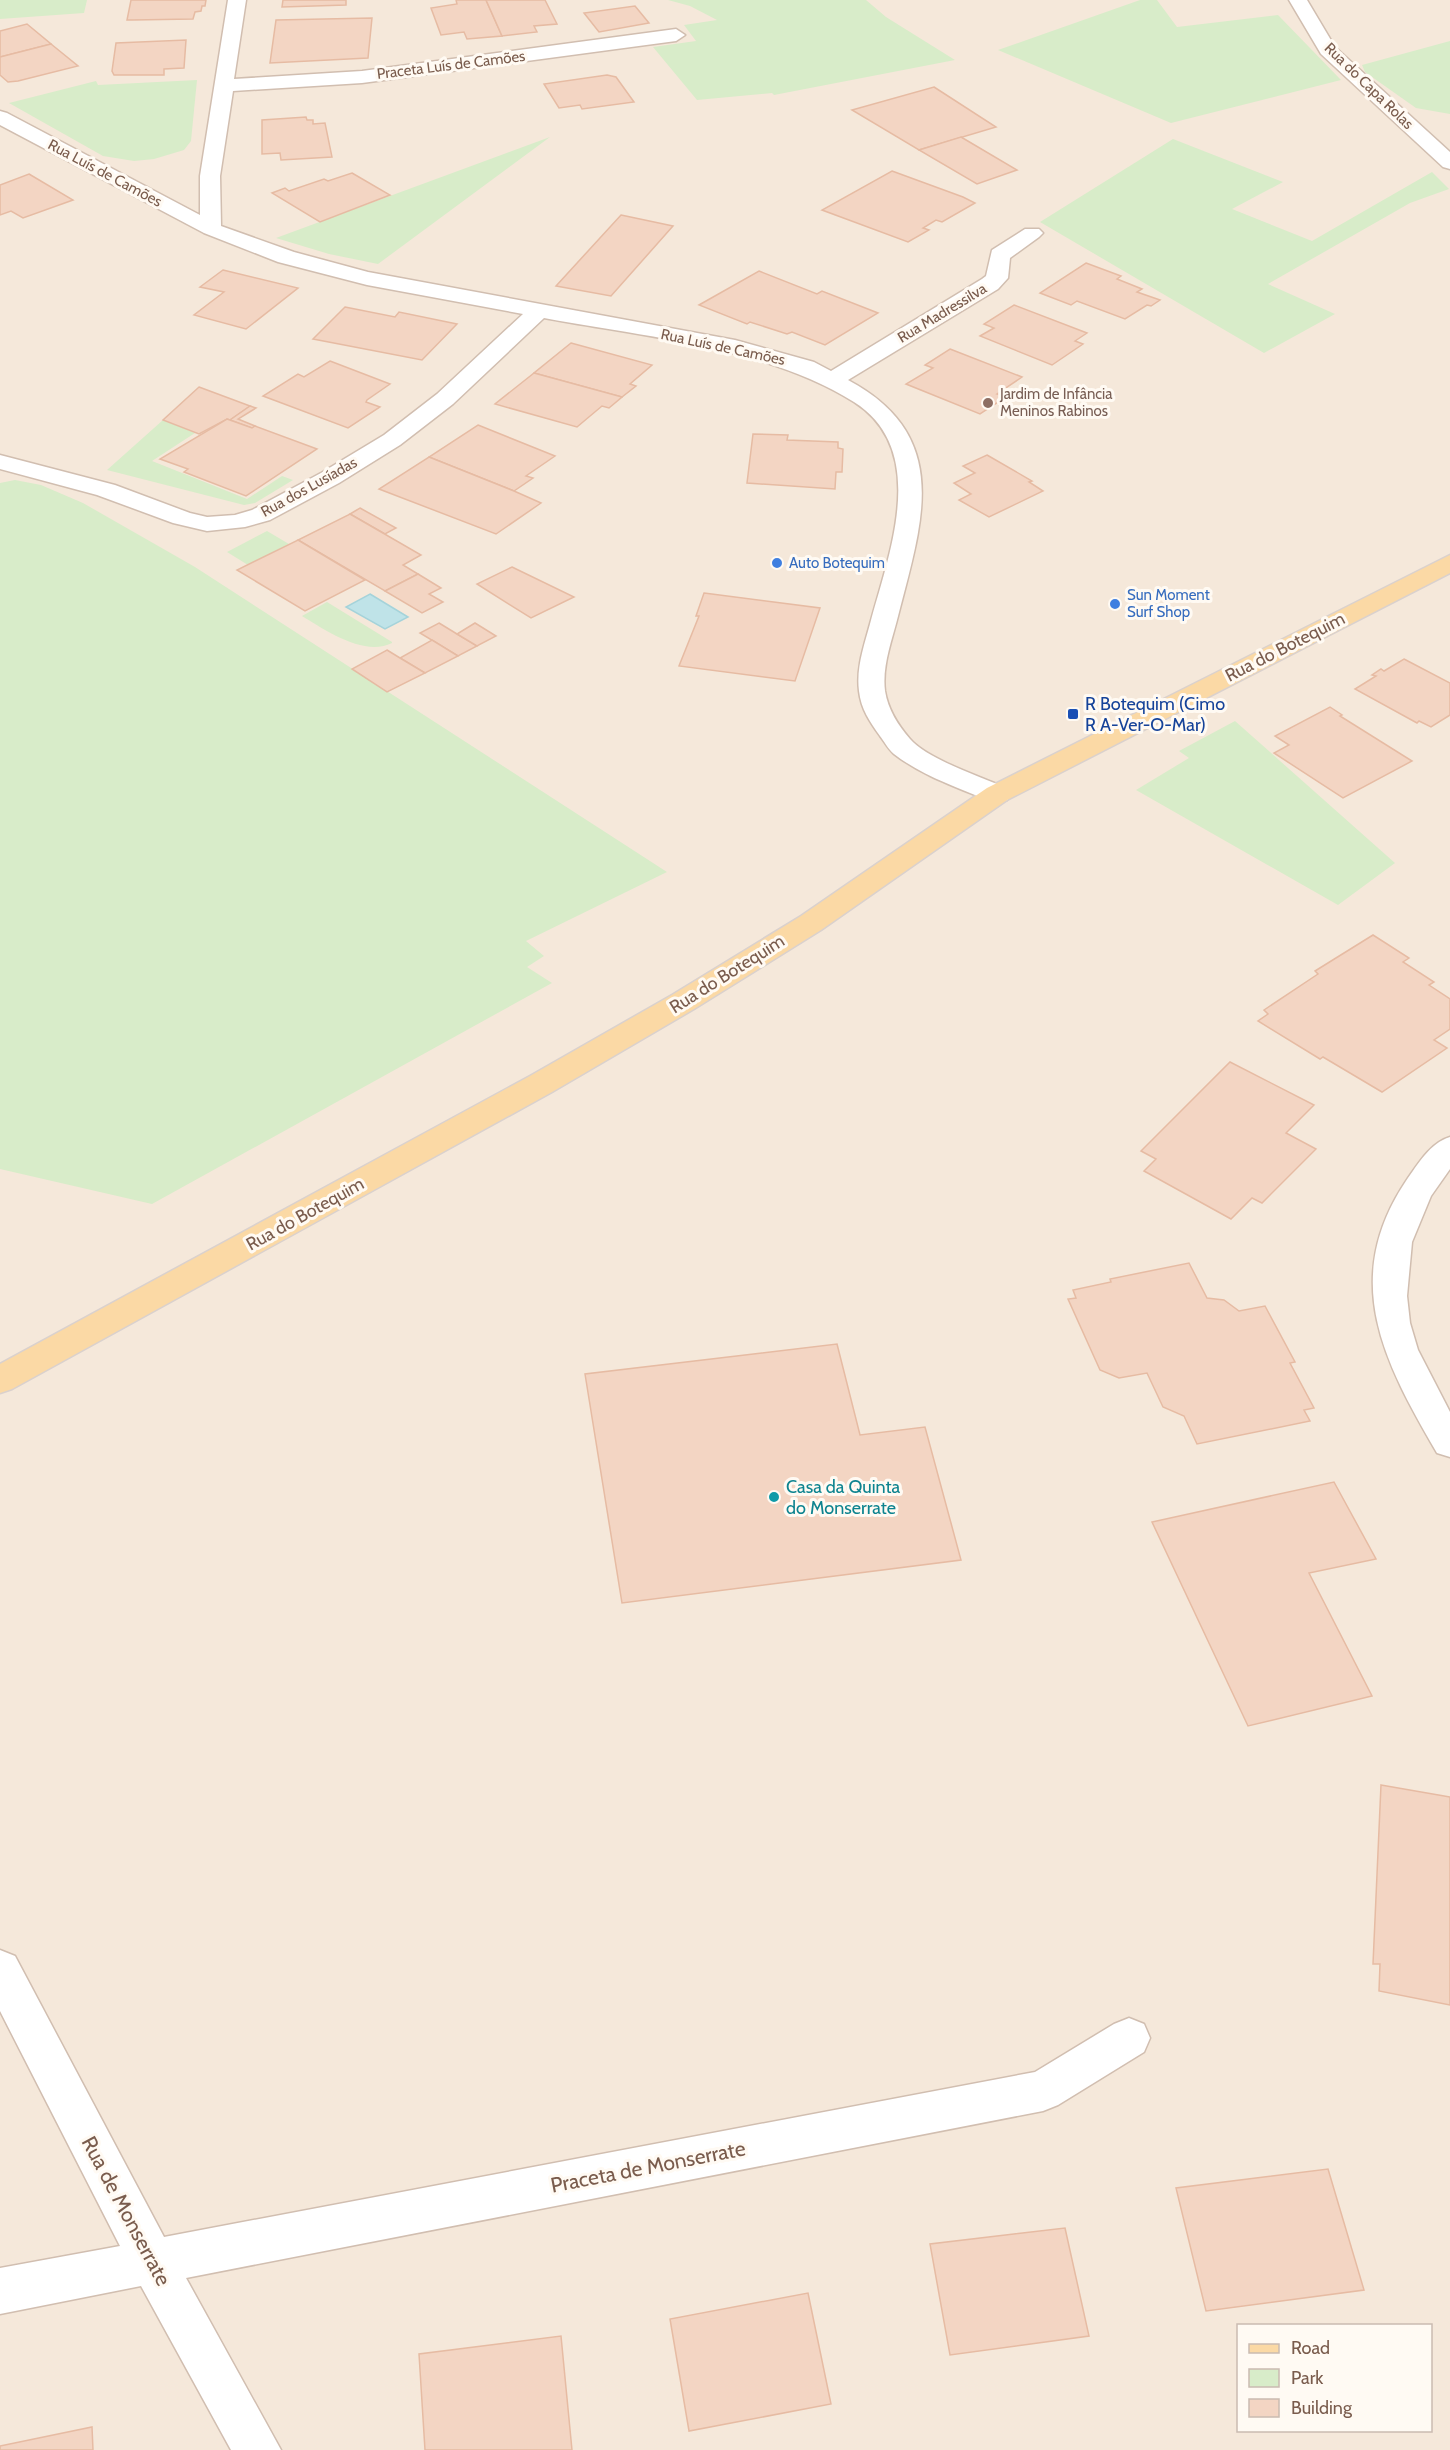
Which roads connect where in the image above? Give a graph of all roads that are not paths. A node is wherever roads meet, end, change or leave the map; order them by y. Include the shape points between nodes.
1 (237, 0) edge
2 (1298, 0) edge
3 (676, 35) dead end
4 (224, 86) junction
5 (0, 117) edge
6 (1450, 163) edge
7 (211, 229) junction
8 (1032, 233) dead end
9 (539, 311) junction
10 (833, 380) junction
11 (0, 462) edge
12 (1450, 563) edge
13 (997, 794) junction
14 (1450, 1148) edge
15 (0, 1380) edge
16 (1450, 1443) edge
17 (0, 1970) edge
18 (1129, 2038) dead end
19 (153, 2263) junction
20 (0, 2291) edge
21 (257, 2450) edge

1 - 4 street
2 - 6 street, Rua do Capa Rolas via 1328,50
3 - 4 street, Praceta Luís de Camões via 362,76
4 - 7 street via 210,176
5 - 7 street, Rua Luís de Camões
7 - 9 street, Rua Luís de Camões via 286,257 367,278
8 - 10 street, Rua Madressilva via 1000,255 998,278 990,284
9 - 10 street, Rua Luís de Camões via 735,347 806,367
9 - 11 street, Rua dos Lusíadas via 445,399 392,440 261,515 207,524 106,490
10 - 13 street, Rua Luís de Camões via 864,398 886,420 903,446 910,474 910,506 903,547 872,664 872,691 879,717 902,747 940,770
12 - 13 main road, Rua do Botequim
13 - 15 main road, Rua do Botequim via 811,923 683,1002 542,1084
14 - 16 street via 1433,1164 1406,1206 1392,1248 1389,1292 1400,1348
17 - 19 street, Rua de Monserrate
18 - 19 street, Praceta de Monserrate via 1042,2091
19 - 20 street, Praceta de Monserrate
19 - 21 street, Rua de Monserrate

